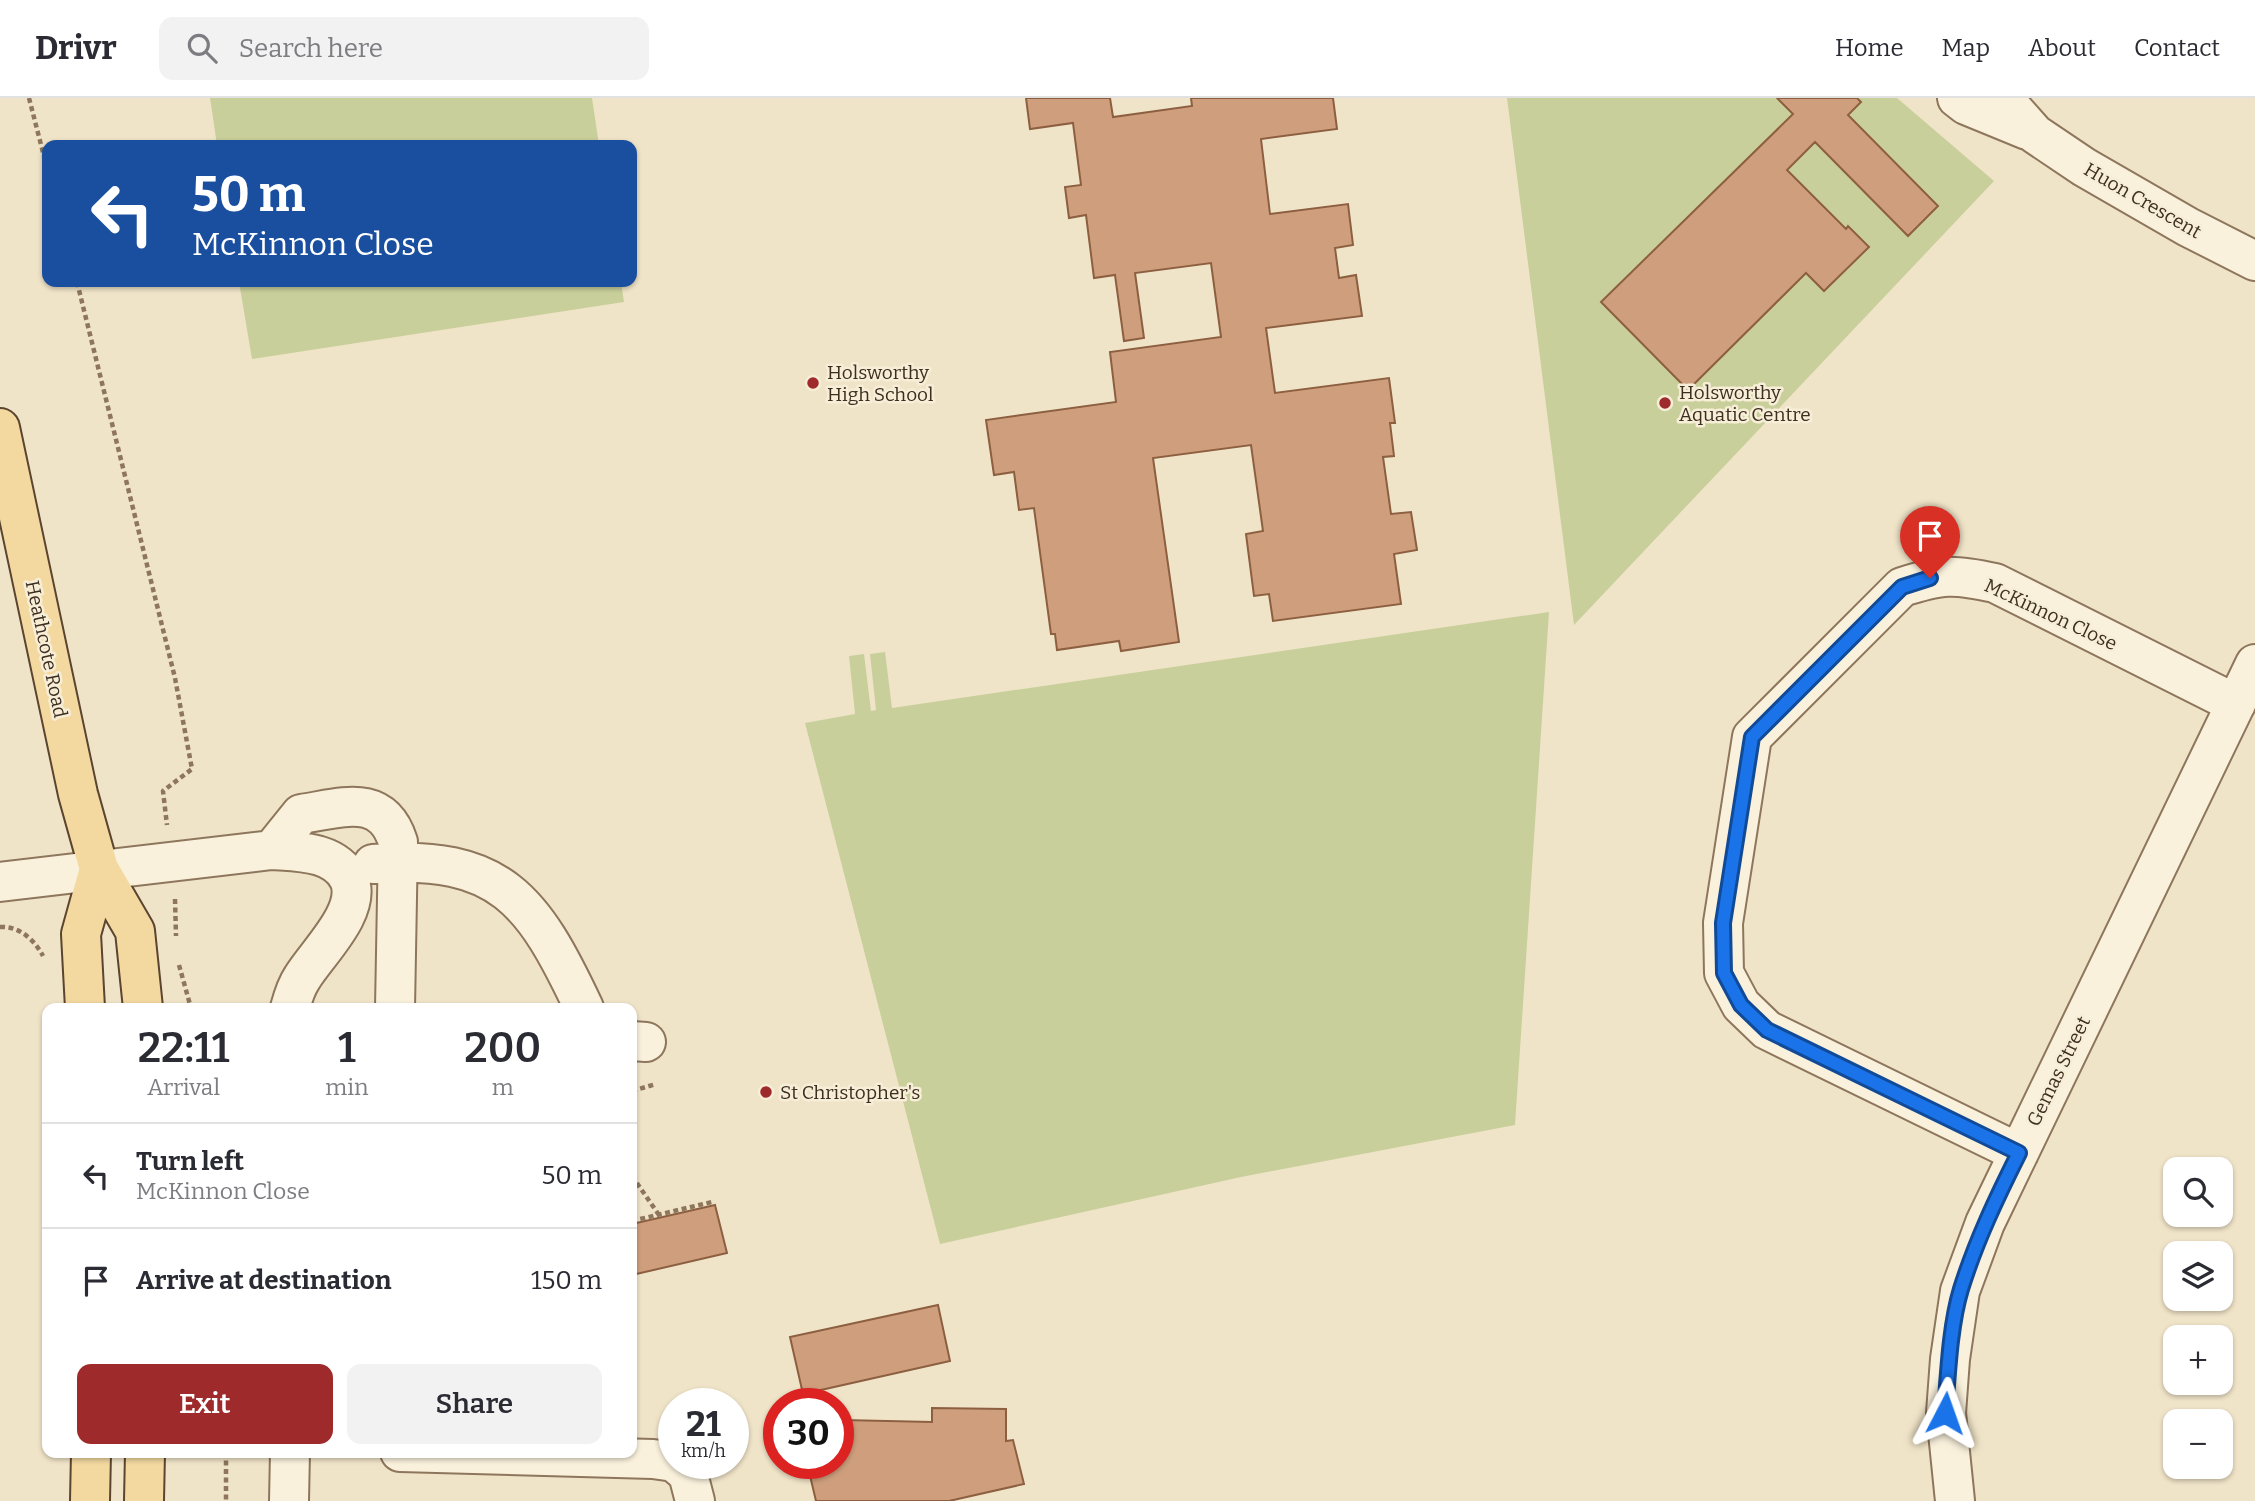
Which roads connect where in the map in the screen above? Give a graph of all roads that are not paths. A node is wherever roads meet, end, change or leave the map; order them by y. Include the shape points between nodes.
1 (1957, 98) edge
2 (2003, 98) edge
3 (2035, 134) junction
4 (2255, 261) edge
5 (0, 428) edge
6 (2255, 664) edge
7 (2236, 704) junction
8 (272, 850) junction
9 (398, 862) junction
10 (99, 869) junction
11 (346, 873) junction
12 (0, 882) edge
13 (85, 1003) edge
14 (142, 1003) edge
15 (292, 1003) edge
16 (395, 1003) edge
17 (582, 1003) edge
18 (2019, 1153) junction
19 (91, 1458) edge
20 (145, 1458) edge
21 (290, 1458) edge
22 (617, 1458) edge
23 (658, 1460) edge
24 (689, 1479) edge
25 (90, 1501) edge
26 (144, 1501) edge
27 (289, 1501) edge
28 (695, 1501) edge
29 (1955, 1501) edge

1 - 3 street, Huon Crescent
2 - 3 street, Huon Crescent
3 - 4 street, Huon Crescent via 2135,198
5 - 10 main road, Heathcote Road via 78,794
6 - 7 street, Gemas Street
7 - 18 street, Gemas Street
7 - 18 street, McKinnon Close via 1994,583 1957,575 1902,587 1752,737 1723,923 1724,973 1741,1005 1767,1030
8 - 9 street via 301,814 367,807 393,825
8 - 10 street
8 - 11 street via 323,857
9 - 11 street
9 - 16 street
9 - 17 street via 454,866 506,890 556,950
10 - 12 street
10 - 13 main road via 81,934
10 - 14 main road, Heathcote Road via 135,931
11 - 15 street via 352,897 348,910 302,977
18 - 29 street, Gemas Street via 1985,1223 1960,1291 1945,1413
19 - 25 main road
20 - 26 main road
21 - 27 street
22 - 23 street
24 - 28 street

